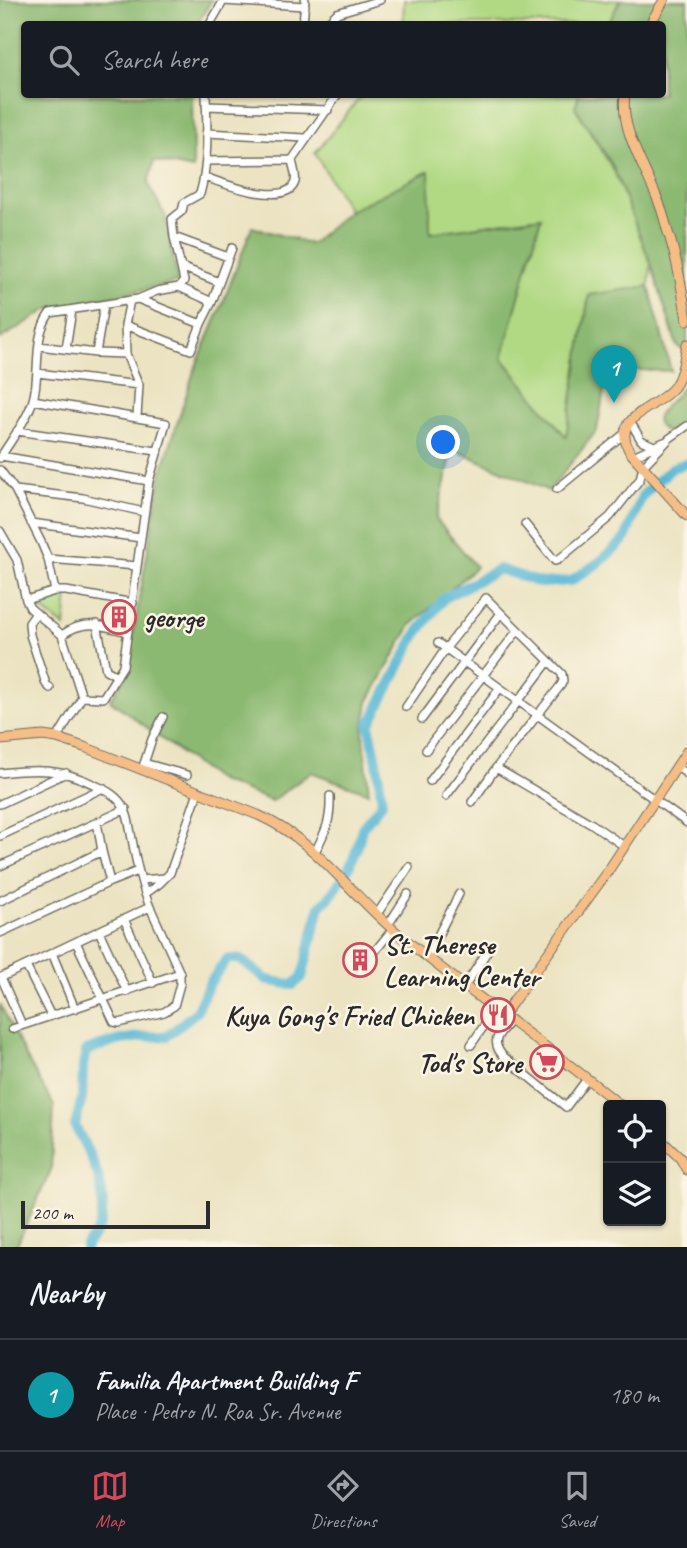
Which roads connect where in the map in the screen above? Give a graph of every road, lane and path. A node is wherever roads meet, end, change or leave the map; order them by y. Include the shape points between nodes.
1 (380, 0) edge
2 (664, 0) edge
3 (223, 1) edge
4 (305, 3) edge
5 (212, 21) edge
6 (303, 21) edge
7 (329, 21) edge
8 (652, 21) edge
9 (206, 98) edge
10 (336, 98) edge
11 (625, 98) edge
12 (206, 107) junction
13 (328, 110) junction
14 (206, 133) junction
15 (306, 138) junction
16 (292, 160) junction
17 (206, 161) junction
18 (205, 177) junction
19 (174, 237) junction
20 (232, 248) dead end
21 (228, 257) junction
22 (181, 267) junction
23 (219, 282) junction
24 (179, 287) junction
25 (134, 299) junction
26 (212, 302) junction
27 (104, 305) junction
28 (72, 310) junction
29 (687, 320) edge
30 (201, 324) junction
31 (125, 325) junction
32 (687, 344) edge
33 (39, 345) junction
34 (66, 349) junction
35 (96, 353) junction
36 (126, 354) junction
37 (37, 373) junction
38 (139, 385) junction
39 (33, 400) junction
40 (136, 417) junction
41 (630, 421) junction
42 (687, 426) edge
43 (17, 431) junction
44 (624, 434) junction
45 (670, 438) junction
46 (654, 446) junction
47 (157, 451) junction
48 (633, 456) junction
49 (1, 457) edge
50 (645, 469) junction
51 (0, 470) edge
52 (149, 481) junction
53 (557, 489) dead end
54 (15, 490) junction
55 (144, 512) junction
56 (687, 516) edge
57 (31, 523) junction
58 (525, 524) dead end
59 (0, 531) edge
60 (141, 538) junction
61 (48, 559) junction
62 (137, 566) junction
63 (55, 591) junction
64 (26, 600) junction
65 (133, 603) junction
66 (36, 613) junction
67 (501, 613) junction
68 (97, 625) junction
69 (518, 630) junction
70 (128, 632) junction
71 (62, 635) junction
72 (438, 643) dead end
73 (446, 648) junction
74 (464, 661) junction
75 (549, 661) junction
76 (482, 674) junction
77 (117, 676) junction
78 (50, 688) dead end
79 (500, 688) junction
80 (82, 696) junction
81 (519, 701) junction
82 (406, 707) dead end
83 (538, 715) junction
84 (163, 717) dead end
85 (422, 719) dead end
86 (57, 738) junction
87 (0, 740) edge
88 (426, 750) dead end
89 (687, 751) edge
90 (143, 766) junction
91 (677, 767) junction
92 (496, 768) junction
93 (0, 773) edge
94 (66, 774) junction
95 (687, 774) edge
96 (187, 775) dead end
97 (430, 781) dead end
98 (103, 789) junction
99 (198, 792) junction
100 (330, 796) dead end
101 (446, 796) dead end
102 (655, 799) junction
103 (472, 802) dead end
104 (0, 804) edge
105 (126, 809) junction
106 (686, 820) edge
107 (97, 822) junction
108 (0, 836) edge
109 (624, 846) junction
110 (102, 852) junction
111 (315, 852) junction
112 (0, 866) edge
113 (408, 867) dead end
114 (139, 875) junction
115 (164, 878) junction
116 (110, 882) junction
117 (145, 894) junction
118 (408, 894) dead end
119 (459, 894) dead end
120 (0, 901) edge
121 (150, 907) junction
122 (377, 914) junction
123 (124, 919) junction
124 (390, 927) junction
125 (99, 931) junction
126 (0, 933) edge
127 (76, 942) junction
128 (488, 950) dead end
129 (52, 953) junction
130 (371, 956) dead end
131 (427, 957) junction
132 (26, 966) junction
133 (180, 973) junction
134 (0, 978) edge
135 (153, 983) junction
136 (465, 986) junction
137 (127, 992) junction
138 (103, 1000) junction
139 (496, 1008) junction
140 (75, 1009) junction
141 (51, 1016) junction
142 (507, 1017) junction
143 (22, 1025) junction
144 (12, 1029) dead end
145 (471, 1045) dead end
146 (587, 1079) junction
147 (614, 1100) edge
148 (666, 1145) edge
149 (686, 1166) edge

1 - 7 street via 337,13
2 - 8 main road
3 - 4 street
3 - 5 street
4 - 6 street
9 - 12 street
10 - 13 street
11 - 29 main road via 629,132 668,232
12 - 13 street
12 - 14 street
13 - 15 street
14 - 15 street
14 - 17 street
15 - 16 street
16 - 17 street
16 - 18 street via 295,183 280,193 252,193
17 - 18 street
18 - 19 street via 200,194 184,203 172,219
19 - 21 street
19 - 22 street
20 - 21 street
21 - 23 street
22 - 23 street
22 - 24 street via 184,281
23 - 26 street
24 - 25 street
24 - 26 street
25 - 27 street
25 - 30 street
25 - 31 street
26 - 30 street
27 - 28 street
27 - 35 street
28 - 33 street via 50,313
28 - 34 street
30 - 31 street via 191,350
31 - 36 street
32 - 41 main road via 674,387
33 - 34 street
33 - 37 street
34 - 35 street
35 - 36 street
36 - 38 street
37 - 38 street
37 - 39 street
38 - 40 street
39 - 40 street
39 - 43 street
40 - 47 street via 166,423
41 - 44 main road
41 - 46 street via 641,440
42 - 45 street
43 - 47 street
43 - 49 street
44 - 48 main road
44 - 53 street
45 - 46 street
45 - 50 street
46 - 48 street
47 - 52 street
48 - 50 main road
49 - 52 street
50 - 56 main road
50 - 58 street via 610,517 558,560
51 - 54 street
52 - 55 street
54 - 55 street via 83,498
54 - 57 street
55 - 60 street
57 - 60 street
57 - 61 street
59 - 64 street via 17,559
60 - 62 street
61 - 62 street
61 - 63 street
62 - 65 street
63 - 64 street
63 - 65 street
64 - 66 street
65 - 70 street
66 - 71 street
66 - 78 street via 29,623 30,635
67 - 69 street
67 - 73 street via 484,598
67 - 74 street
68 - 70 street
68 - 71 street via 84,624
68 - 77 street via 106,670
69 - 75 street
69 - 76 street
70 - 77 street
71 - 80 street
72 - 73 street
73 - 74 street
73 - 82 street
74 - 76 street
74 - 85 street
75 - 81 street
75 - 83 street via 563,681
76 - 79 street
76 - 88 street
77 - 80 street via 103,698
79 - 81 street
79 - 97 street
80 - 86 street
81 - 83 street
81 - 101 street
83 - 92 street
83 - 102 street
84 - 90 street
86 - 87 main road
86 - 90 main road
89 - 91 main road
90 - 96 street
90 - 99 main road
91 - 95 street
91 - 102 main road
92 - 103 street
92 - 109 street
93 - 94 street
94 - 98 street
94 - 104 street
98 - 105 street
98 - 108 street
99 - 111 main road via 286,829
99 - 115 street via 173,866
100 - 111 street via 330,820
102 - 106 street
102 - 109 main road
105 - 107 street
105 - 114 street
107 - 110 street
107 - 112 street
109 - 142 main road
110 - 116 street
110 - 120 street
111 - 122 main road
113 - 122 street
114 - 115 street
114 - 116 street
114 - 117 street
115 - 117 street
116 - 126 street
117 - 121 street
118 - 124 street
119 - 131 street
121 - 123 street
121 - 133 street
122 - 124 main road
123 - 125 street
123 - 135 street
124 - 130 street
124 - 131 main road
125 - 127 street
125 - 137 street
127 - 129 street
127 - 138 street
128 - 136 street
129 - 132 street
129 - 140 street
131 - 136 main road
132 - 134 street
132 - 141 street
133 - 135 street
133 - 138 street via 174,1006 164,1012 117,1023
134 - 143 street
135 - 137 street
136 - 139 main road
137 - 138 street
138 - 140 street
139 - 142 main road
139 - 145 street
140 - 141 street
141 - 143 street
142 - 146 main road
142 - 146 street via 497,1048 566,1107
143 - 144 street
146 - 147 main road
148 - 149 main road

